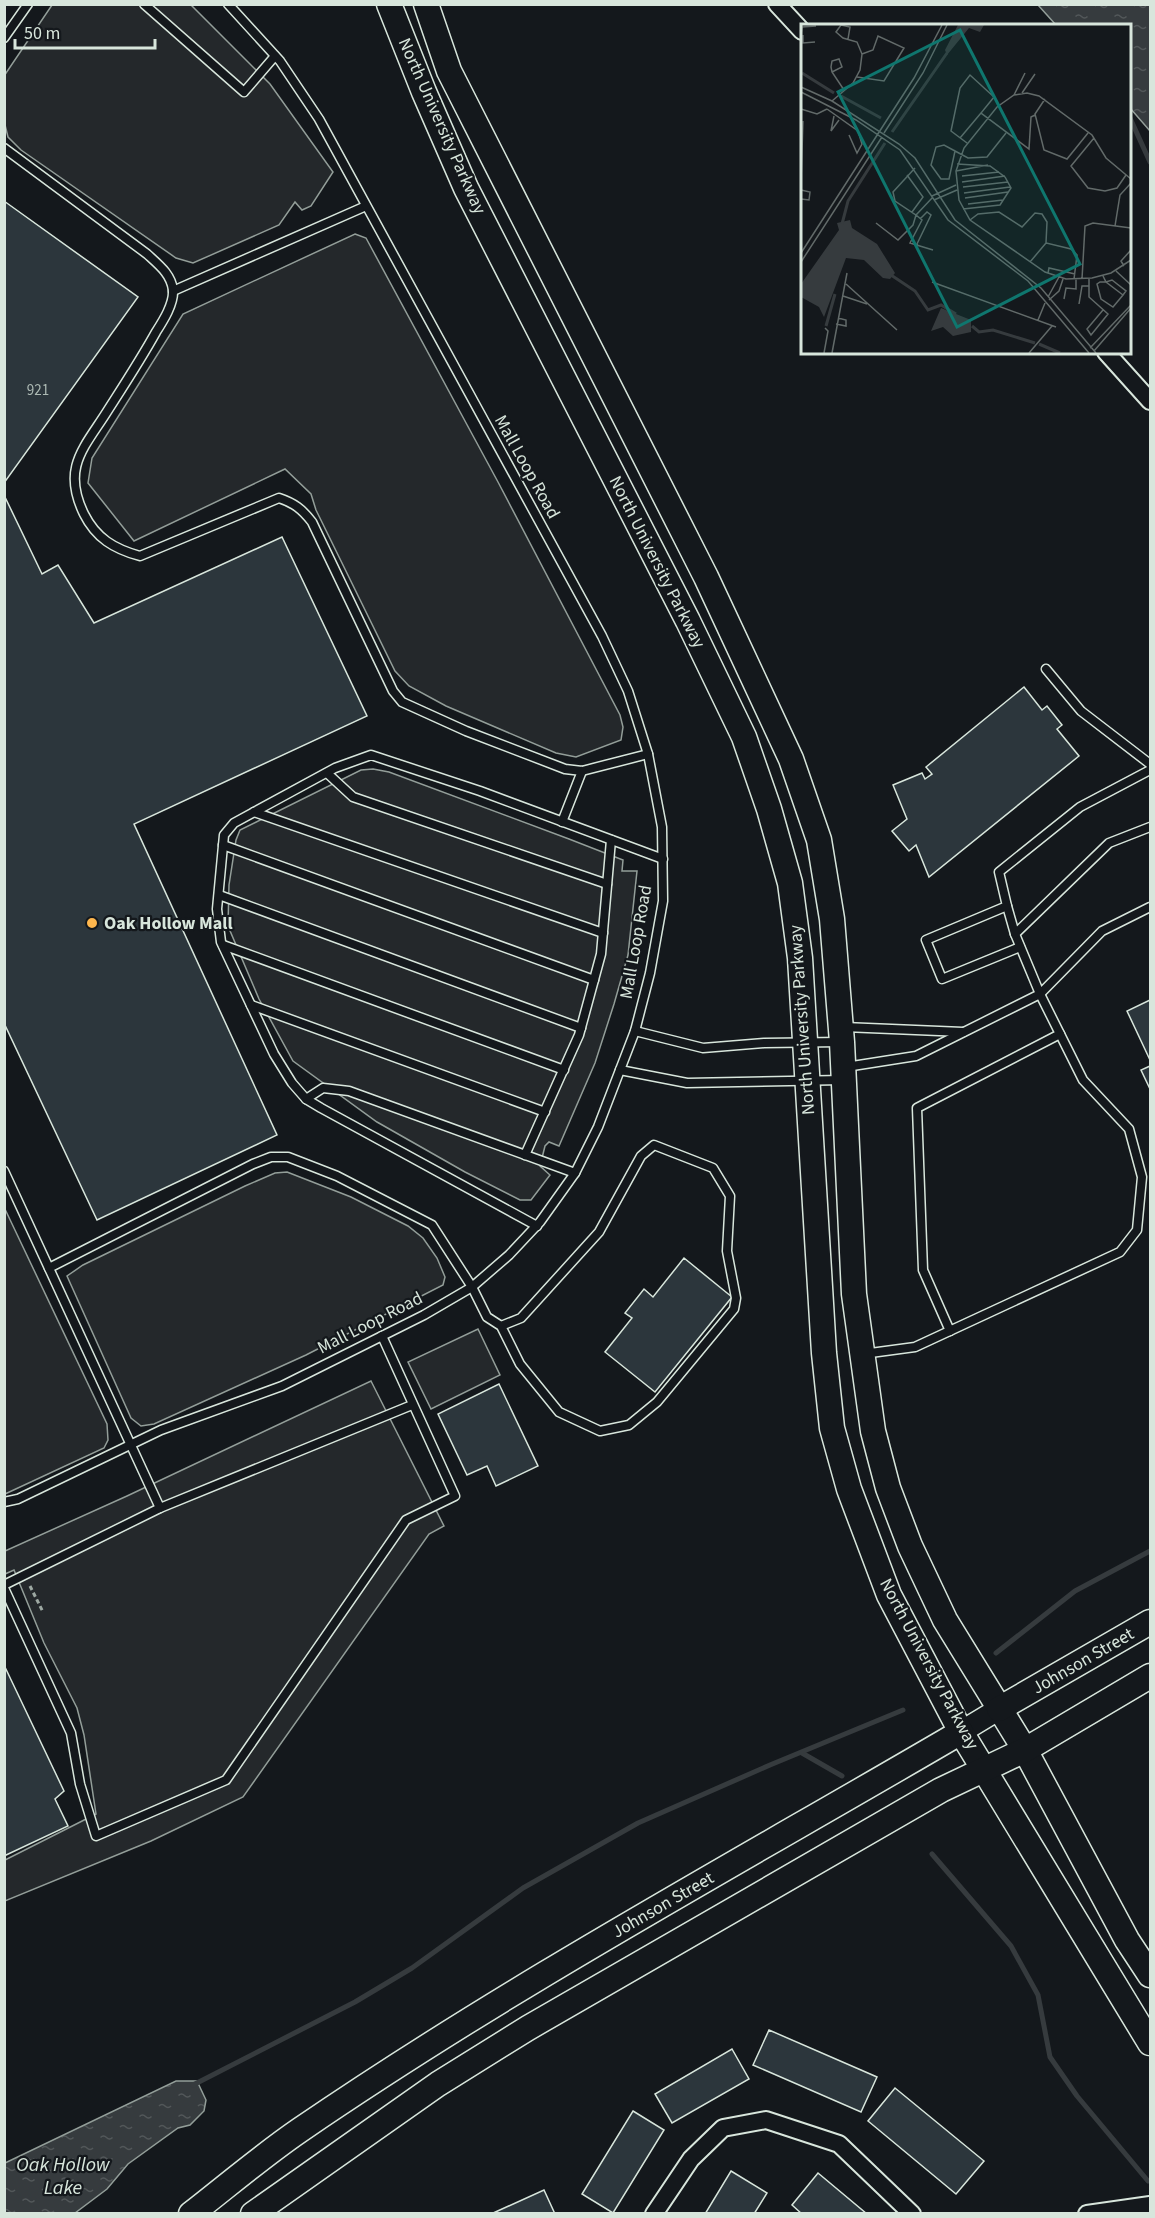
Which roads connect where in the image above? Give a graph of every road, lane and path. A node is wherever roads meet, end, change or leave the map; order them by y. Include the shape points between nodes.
1 (28, 4) edge
2 (144, 4) edge
3 (228, 4) edge
4 (389, 4) edge
5 (426, 4) edge
6 (777, 4) edge
7 (801, 30) edge
8 (4, 38) edge
9 (275, 56) junction
10 (4, 148) edge
11 (366, 206) junction
12 (173, 291) junction
13 (1108, 354) edge
14 (1150, 401) edge
15 (1046, 669) dead end
16 (648, 754) junction
17 (1150, 764) edge
18 (1150, 770) edge
19 (582, 771) junction
20 (327, 773) junction
21 (254, 812) junction
22 (562, 822) junction
23 (1150, 827) edge
24 (611, 840) junction
25 (223, 845) junction
26 (663, 860) junction
27 (607, 884) junction
28 (219, 895) junction
29 (1007, 906) junction
30 (1150, 907) edge
31 (603, 933) junction
32 (1015, 934) junction
33 (223, 945) junction
34 (1020, 947) junction
35 (594, 980) junction
36 (1040, 994) junction
37 (251, 1005) junction
38 (580, 1028) junction
39 (635, 1031) junction
40 (966, 1032) junction
41 (1060, 1034) junction
42 (841, 1035) junction
43 (806, 1043) junction
44 (564, 1070) junction
45 (620, 1070) junction
46 (843, 1074) junction
47 (807, 1080) junction
48 (306, 1099) junction
49 (544, 1112) junction
50 (525, 1155) junction
51 (4, 1172) edge
52 (575, 1173) junction
53 (537, 1226) junction
54 (49, 1268) junction
55 (472, 1287) junction
56 (501, 1326) junction
57 (950, 1331) junction
58 (382, 1336) junction
59 (862, 1354) junction
60 (411, 1405) junction
61 (130, 1445) junction
62 (4, 1502) edge
63 (160, 1508) junction
64 (5, 1589) edge
65 (43, 1612) dead end
66 (1150, 1622) edge
67 (1150, 1676) edge
68 (999, 1709) junction
69 (961, 1732) junction
70 (1025, 1750) junction
71 (985, 1769) junction
72 (1150, 1976) edge
73 (1150, 2043) edge
74 (1150, 2205) edge
75 (1096, 2213) edge
76 (191, 2214) edge
77 (253, 2214) edge
78 (654, 2214) edge
79 (912, 2214) edge

1 - 8 lane
2 - 9 lane via 244,92
3 - 9 lane, Mall Loop Road
4 - 43 main road, North University Parkway via 466,188 744,737 790,883
5 - 42 main road, North University Parkway via 449,71 706,577 791,759 819,840 832,918
6 - 7 street
9 - 11 lane, Mall Loop Road via 319,119
10 - 12 lane via 147,254 167,272
11 - 12 lane
11 - 16 lane, Mall Loop Road via 602,636 628,692
12 - 19 lane via 166,315 82,446 75,496 87,521 116,550 140,556 279,498 292,502 312,522 393,692 402,702 531,757
13 - 14 street
15 - 17 lane via 1081,711
16 - 19 lane
16 - 26 lane, Mall Loop Road via 662,827
18 - 29 lane via 1080,807 999,872
19 - 22 lane
20 - 21 lane
20 - 22 lane via 370,755
20 - 27 lane via 353,797
21 - 25 lane via 234,823 224,835
21 - 31 lane
22 - 24 lane
23 - 32 lane via 1108,843
24 - 26 lane
24 - 27 lane
25 - 28 lane
25 - 35 lane
26 - 39 lane, Mall Loop Road via 663,901 657,941
27 - 31 lane
28 - 33 lane via 218,931
28 - 38 lane
29 - 32 lane
29 - 34 lane via 926,940 942,979
30 - 36 lane via 1102,931
31 - 35 lane
32 - 34 lane
33 - 37 lane
33 - 44 lane
34 - 36 lane
35 - 38 lane
36 - 40 lane
36 - 41 lane
37 - 48 lane via 274,1054
37 - 49 lane
38 - 44 lane
39 - 43 lane via 703,1048
39 - 45 lane, Mall Loop Road
40 - 42 lane
40 - 46 lane via 916,1056
41 - 57 lane via 917,1108 923,1270
41 - 57 lane via 1083,1080 1130,1129 1142,1177 1137,1230 1120,1252
42 - 43 lane
42 - 46 main road, North University Parkway
43 - 47 main road, North University Parkway
44 - 49 lane
45 - 47 lane via 687,1083
45 - 52 lane, Mall Loop Road
46 - 47 lane
46 - 59 main road, North University Parkway via 854,1294
47 - 69 main road, North University Parkway via 832,1428 849,1489 889,1595
48 - 50 lane via 323,1088 335,1088
48 - 53 lane
49 - 50 lane
50 - 52 lane
51 - 54 lane
52 - 53 lane, Mall Loop Road
53 - 55 lane, Mall Loop Road
54 - 55 lane via 253,1164 271,1157 288,1157 337,1176 432,1225
54 - 61 lane
55 - 56 lane via 487,1317
55 - 58 lane, Mall Loop Road
56 - 56 lane via 521,1318 599,1232 641,1156 654,1145 713,1168 730,1196 727,1251 735,1285 734,1309 657,1402 629,1425 600,1431 559,1412 520,1364
57 - 59 lane via 915,1347
58 - 60 lane
58 - 61 lane, Mall Loop Road via 282,1386
59 - 68 main road, North University Parkway via 873,1431 888,1488 910,1546 945,1620
60 - 63 lane
60 - 64 lane via 455,1496 406,1520 226,1780 96,1836 80,1784 71,1733
61 - 62 lane, Mall Loop Road
61 - 63 lane
63 - 64 lane
64 - 65 path via 29,1584
66 - 68 main road, Johnson Street
67 - 70 main road
68 - 69 street, Johnson Street
68 - 70 main road, North University Parkway
69 - 71 main road, North University Parkway
69 - 76 main road, Johnson Street via 448,2033 298,2131
70 - 71 main road
70 - 72 main road, North University Parkway
71 - 73 main road, North University Parkway
71 - 77 main road via 941,1790 528,2028 429,2091
74 - 75 street
78 - 79 street via 691,2159 723,2128 766,2120 839,2144

